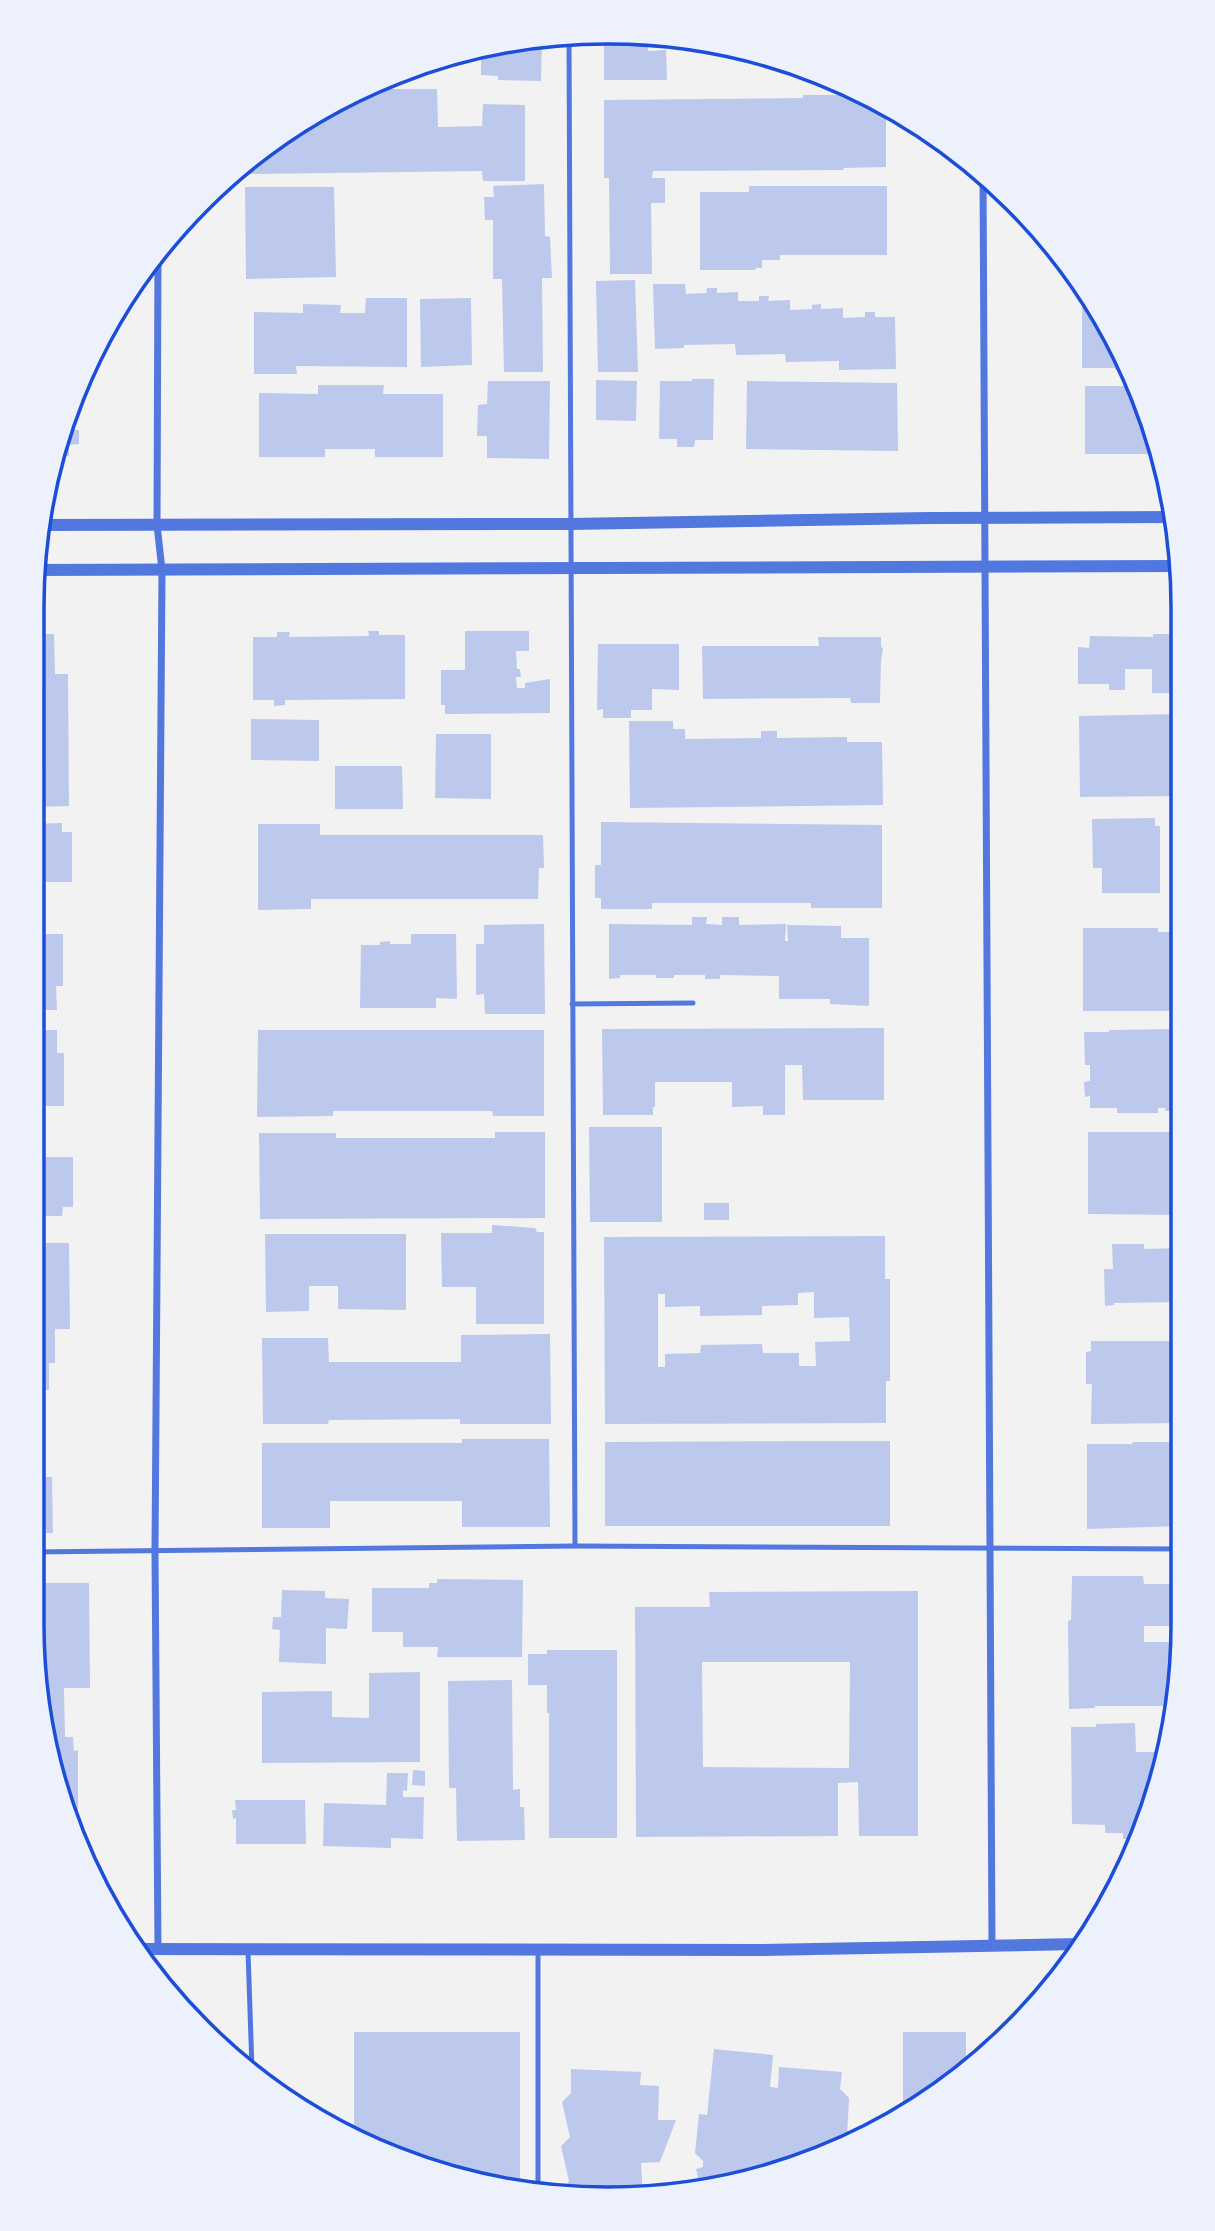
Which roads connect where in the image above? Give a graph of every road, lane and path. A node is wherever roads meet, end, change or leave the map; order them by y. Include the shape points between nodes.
1 (569, 45) edge
2 (983, 188) edge
3 (158, 267) edge
4 (985, 517) junction
5 (1163, 517) edge
6 (570, 524) junction
7 (50, 525) edge
8 (158, 525) junction
9 (984, 566) junction
10 (1169, 566) edge
11 (570, 569) junction
12 (45, 570) edge
13 (162, 570) junction
14 (693, 1003) dead end
15 (572, 1004) junction
16 (575, 1546) junction
17 (1171, 1549) edge
18 (990, 1550) junction
19 (156, 1551) junction
20 (44, 1552) edge
21 (992, 1944) junction
22 (1071, 1944) edge
23 (248, 1948) junction
24 (538, 1948) junction
25 (147, 1949) edge
26 (158, 1949) junction
27 (251, 2060) edge
28 (538, 2182) edge

1 - 6 lane
2 - 4 street
3 - 8 street
4 - 5 street
4 - 6 street
4 - 9 street
6 - 8 street
6 - 11 lane
7 - 8 street
8 - 13 street
9 - 10 street
9 - 11 street
9 - 18 street
11 - 13 street
11 - 15 lane
12 - 13 street
13 - 19 street
14 - 15 lane
15 - 16 lane
16 - 18 lane
16 - 19 lane
17 - 18 lane
18 - 21 street
19 - 20 lane
19 - 26 street
21 - 22 street
21 - 24 street via 758,1950
23 - 24 street
23 - 26 street
23 - 27 lane
24 - 28 lane
25 - 26 street

